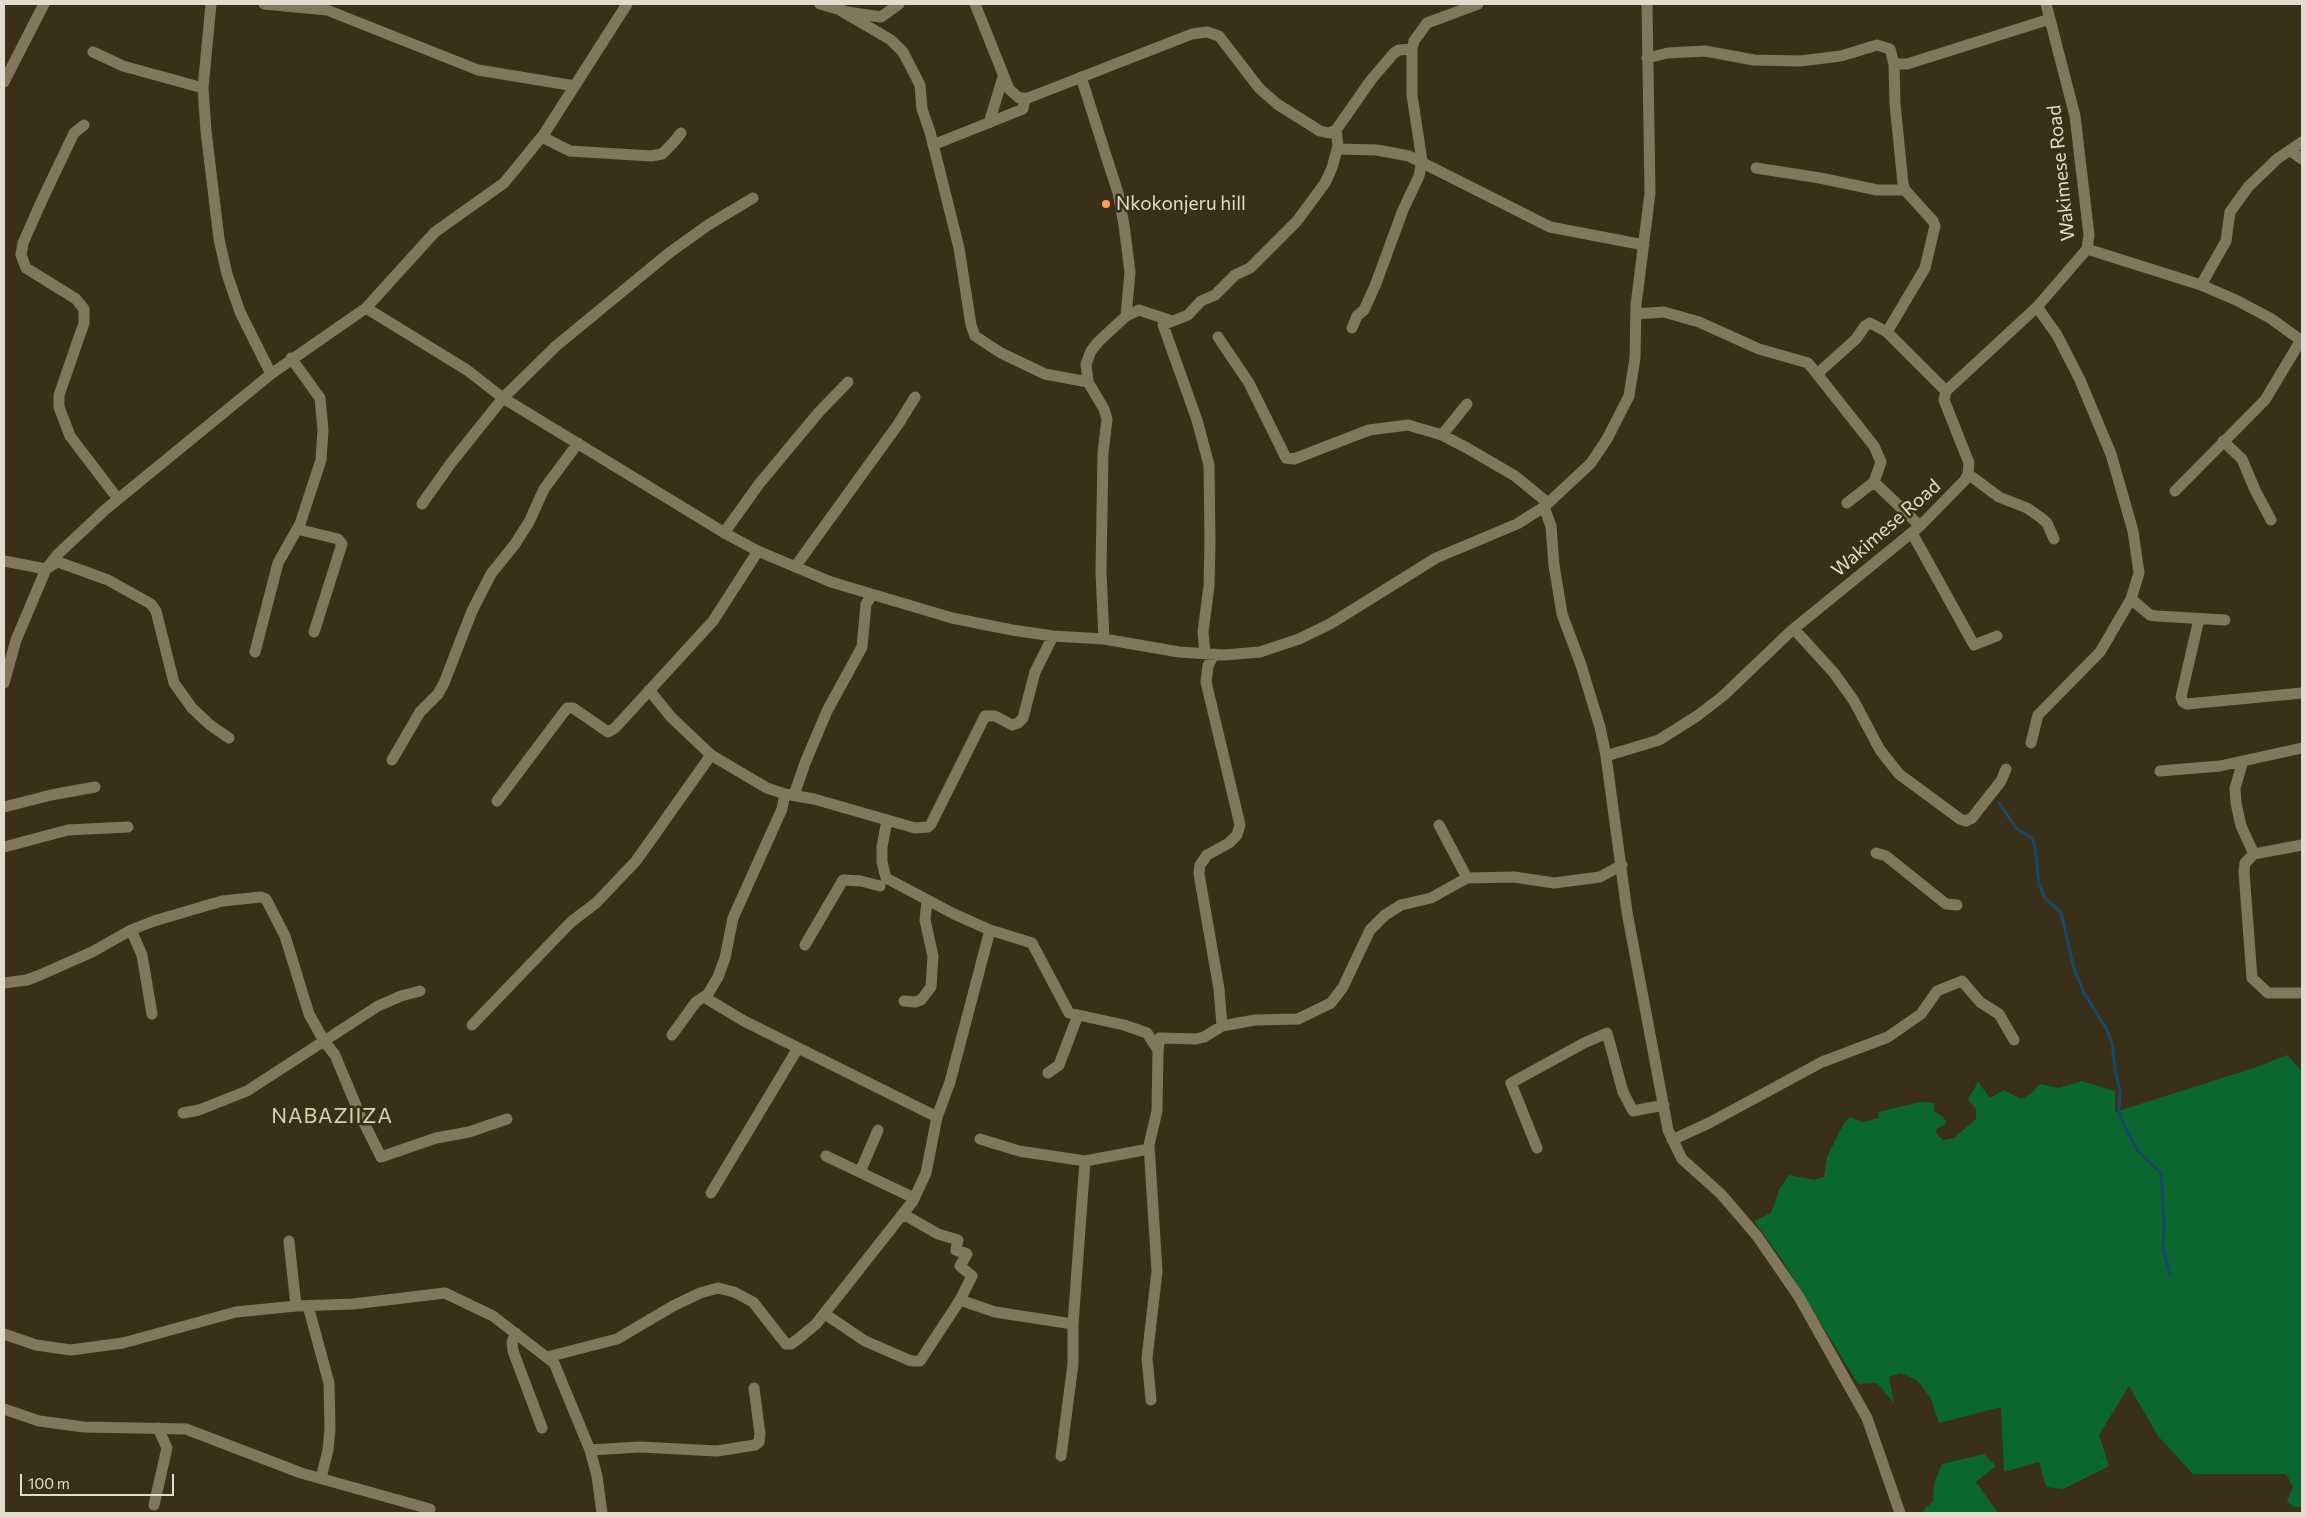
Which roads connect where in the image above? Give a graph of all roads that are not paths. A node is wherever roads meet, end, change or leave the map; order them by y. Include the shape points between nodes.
1 (44, 4) edge
2 (211, 4) edge
3 (264, 4) edge
4 (627, 4) edge
5 (820, 4) edge
6 (899, 4) edge
7 (975, 4) edge
8 (1478, 4) edge
9 (1647, 4) edge
10 (2046, 4) edge
11 (838, 9) junction
12 (2050, 19) junction
13 (1412, 49) junction
14 (93, 52) dead end
15 (1647, 58) junction
16 (1894, 64) junction
17 (1003, 77) junction
18 (1082, 78) junction
19 (4, 82) edge
20 (575, 86) junction
21 (203, 88) junction
22 (1025, 99) junction
23 (988, 123) junction
24 (84, 125) dead end
25 (1336, 130) junction
26 (681, 133) dead end
27 (542, 137) junction
28 (2302, 142) edge
29 (933, 144) junction
30 (1338, 149) junction
31 (2291, 151) junction
32 (2302, 159) edge
33 (1422, 161) junction
34 (1756, 168) dead end
35 (1904, 190) junction
36 (753, 198) dead end
37 (1644, 245) junction
38 (2087, 249) junction
39 (2201, 285) junction
40 (2037, 307) junction
41 (366, 308) junction
42 (1636, 314) junction
43 (1126, 316) junction
44 (1172, 321) junction
45 (1352, 328) dead end
46 (1887, 332) junction
47 (1218, 337) dead end
48 (2302, 340) edge
49 (291, 358) junction
50 (271, 374) junction
51 (1817, 374) junction
52 (848, 382) dead end
53 (1088, 382) junction
54 (1946, 391) junction
55 (915, 397) dead end
56 (503, 398) junction
57 (1467, 404) dead end
58 (1442, 435) junction
59 (2223, 440) junction
60 (578, 443) junction
61 (1968, 474) junction
62 (1874, 482) junction
63 (2175, 491) dead end
64 (118, 499) junction
65 (1847, 503) dead end
66 (422, 504) dead end
67 (1546, 505) junction
68 (2272, 520) dead end
69 (297, 529) junction
70 (1916, 529) junction
71 (724, 533) junction
72 (2054, 539) dead end
73 (758, 551) junction
74 (4, 561) edge
75 (795, 567) junction
76 (46, 569) junction
77 (872, 595) junction
78 (2131, 599) junction
79 (2198, 619) junction
80 (2225, 620) dead end
81 (1794, 629) junction
82 (314, 632) dead end
83 (1053, 636) junction
84 (1997, 636) dead end
85 (1104, 639) junction
86 (255, 652) dead end
87 (1209, 653) junction
88 (4, 684) edge
89 (650, 690) junction
90 (2302, 693) edge
91 (229, 738) dead end
92 (2031, 743) dead end
93 (2302, 748) edge
94 (710, 755) junction
95 (1606, 756) junction
96 (392, 760) dead end
97 (2243, 762) junction
98 (2006, 770) dead end
99 (2160, 771) dead end
100 (95, 788) dead end
101 (790, 795) junction
102 (497, 801) dead end
103 (4, 807) edge
104 (887, 820) junction
105 (1439, 825) dead end
106 (128, 827) dead end
107 (2302, 845) edge
108 (4, 847) edge
109 (1876, 853) dead end
110 (2254, 854) junction
111 (1622, 865) junction
112 (1467, 878) junction
113 (880, 886) dead end
114 (928, 901) junction
115 (1957, 905) dead end
116 (132, 930) junction
117 (990, 930) junction
118 (805, 945) dead end
119 (4, 983) edge
120 (420, 991) dead end
121 (2302, 993) edge
122 (704, 997) junction
123 (904, 1001) dead end
124 (152, 1014) dead end
125 (1078, 1015) junction
126 (472, 1025) dead end
127 (1222, 1026) junction
128 (672, 1035) dead end
129 (324, 1040) junction
130 (2014, 1040) dead end
131 (798, 1048) junction
132 (1158, 1050) junction
133 (1048, 1073) dead end
134 (1664, 1104) junction
135 (184, 1113) dead end
136 (937, 1117) junction
137 (507, 1119) dead end
138 (878, 1130) dead end
139 (980, 1139) dead end
140 (1672, 1140) junction
141 (1537, 1148) dead end
142 (1149, 1149) junction
143 (826, 1156) dead end
144 (1086, 1161) junction
145 (860, 1172) junction
146 (711, 1193) dead end
147 (914, 1198) junction
148 (903, 1214) junction
149 (289, 1241) dead end
150 (960, 1300) junction
151 (296, 1306) junction
152 (308, 1306) junction
153 (825, 1314) junction
154 (1073, 1324) junction
155 (516, 1333) junction
156 (4, 1334) edge
157 (547, 1357) junction
158 (754, 1388) dead end
159 (1151, 1400) dead end
160 (4, 1408) edge
161 (158, 1428) junction
162 (542, 1428) dead end
163 (590, 1450) junction
164 (1061, 1456) dead end
165 (321, 1478) junction
166 (154, 1505) dead end
167 (429, 1513) edge
168 (602, 1513) edge
169 (1900, 1513) edge

1 - 19 street
2 - 21 street
3 - 20 street via 327,10 478,70
4 - 20 street
5 - 11 street
6 - 11 street via 881,17
7 - 17 street
8 - 13 street via 1427,24 1417,35
9 - 15 street
10 - 12 street, Wakimese Road
11 - 29 street via 892,40 903,52 920,85 922,109
12 - 16 street via 1916,61
12 - 38 street, Wakimese Road via 2075,116 2089,235
13 - 25 street via 1394,53
13 - 33 street via 1412,95
14 - 21 street via 123,66
15 - 16 street via 1706,51 1754,60 1800,61 1841,56 1877,45 1890,50
15 - 37 street via 1650,193
16 - 35 street
17 - 22 street via 1015,96
17 - 23 street
18 - 22 street
18 - 25 street via 1192,34 1206,32 1219,36 1259,88 1277,104 1320,131 1330,133
18 - 43 street via 1118,193 1130,272
20 - 27 street
21 - 50 street via 214,200 227,274 240,312
22 - 23 street via 1023,109
23 - 29 street
24 - 64 street via 74,133 54,174 21,255 26,268 76,299 84,308 84,323 59,395 59,407 70,436
25 - 30 street
26 - 27 street via 662,154 651,156 570,151
27 - 41 street via 504,183 435,232
28 - 31 street
29 - 53 street via 959,248 975,336 1001,353 1046,374
30 - 33 street via 1377,150
30 - 44 street via 1325,183 1297,221 1250,268 1235,275 1215,295 1201,301 1188,316
31 - 32 street
31 - 39 street via 2277,159 2248,187 2230,212 2226,241
33 - 37 street via 1550,227
33 - 45 street via 1375,286
34 - 35 street via 1877,190
35 - 46 street via 1933,221 1934,233 1924,268
36 - 56 street via 708,225 617,294 556,346
37 - 42 street
38 - 39 street
38 - 40 street, Wakimese Road
39 - 48 street via 2270,318
40 - 54 street, Wakimese Road
40 - 78 street via 2057,335 2080,380 2111,454 2137,554 2138,573
41 - 49 street
41 - 56 street via 467,370
42 - 51 street via 1664,312 1699,322 1759,349 1808,363
42 - 67 street via 1632,378 1624,407 1591,463
43 - 44 street via 1139,310
43 - 53 street via 1092,351 1086,364
44 - 87 street via 1163,325 1197,420 1209,465 1209,586 1203,632
46 - 51 street via 1870,323 1865,326 1856,339
46 - 54 street
47 - 58 street via 1248,383 1286,458 1294,459 1369,430 1408,425
48 - 59 street via 2265,400
49 - 50 street
49 - 69 street via 320,398 323,430 321,460
50 - 64 street
51 - 62 street via 1880,456
52 - 71 street via 759,484
53 - 85 street via 1104,408 1106,419 1101,572
54 - 61 street via 1944,400 1967,458
55 - 75 street
56 - 60 street
56 - 66 street
57 - 58 street
58 - 67 street via 1515,476
59 - 63 street
59 - 68 street via 2242,459
60 - 71 street
60 - 96 street via 544,488 529,522 491,574 472,611 444,683 420,712
61 - 70 street, Wakimese Road
61 - 72 street via 1999,497 2040,517 2047,523
62 - 65 street
62 - 70 street
64 - 76 street
67 - 87 street via 1517,524 1436,558 1361,606 1299,639 1260,652 1240,655
67 - 95 street via 1562,614 1581,665
69 - 82 street via 338,539 342,544
69 - 86 street via 278,563
70 - 81 street, Wakimese Road
70 - 84 street via 1974,645
71 - 73 street
73 - 75 street
73 - 89 street via 713,621
74 - 76 street
75 - 77 street
76 - 88 street via 16,640
76 - 91 street via 61,563 108,580 151,604 156,611 174,683 192,708 210,726
77 - 83 street via 952,618
77 - 101 street via 866,604 862,647 827,711
78 - 79 street via 2150,615
78 - 92 street via 2100,652 2038,714
79 - 80 street
79 - 90 street via 2181,697 2183,702
81 - 95 street, Wakimese Road via 1697,716 1659,740
81 - 98 street via 1834,673 1854,701 1880,750 1899,774 1960,819 1972,818
83 - 85 street
83 - 104 street via 1035,672 1022,718 1012,725 995,716 985,716 931,824 921,828
85 - 87 street via 1179,652
87 - 127 street via 1206,682 1240,825 1237,835 1229,843 1207,855 1200,865 1199,874 1219,989
89 - 94 street via 671,717
89 - 102 street via 610,731 573,708 567,708
93 - 97 street
94 - 101 street via 767,788
94 - 126 street via 636,861 596,903 571,922
95 - 111 street
97 - 99 street
97 - 110 street via 2236,788 2236,803 2241,826
100 - 103 street
101 - 104 street
101 - 122 street via 733,918 718,977 712,990
104 - 114 street via 882,847 886,878
105 - 112 street
106 - 108 street via 68,830
107 - 110 street
109 - 115 street via 1886,856 1946,904
110 - 121 street via 2245,863 2244,872 2252,978 2268,993
111 - 112 street via 1600,877 1554,883 1514,877
111 - 134 street via 1642,999
112 - 127 street via 1431,898 1401,905 1385,915 1370,930 1343,987 1331,1003 1298,1020 1255,1020
113 - 118 street via 843,880
114 - 117 street
114 - 123 street via 926,920 933,956 931,987 921,1000
116 - 119 street via 40,975
116 - 124 street via 142,955
116 - 129 street via 222,901 251,896 266,900 284,936 310,1014
117 - 125 street via 1032,942 1063,1004 1069,1013
117 - 136 street via 950,1082
120 - 129 street via 378,1006
122 - 128 street via 696,1002
122 - 131 street
125 - 132 street via 1147,1033
125 - 133 street via 1059,1065
127 - 132 street via 1196,1039 1160,1038
129 - 135 street via 247,1091
129 - 137 street via 335,1055 381,1156
130 - 140 street via 1999,1014 1980,1002 1962,981 1937,991 1921,1014 1888,1037 1822,1062
131 - 136 street
131 - 146 street
132 - 142 street via 1157,1111
134 - 140 street
134 - 141 street via 1633,1112 1623,1092 1607,1033 1511,1084
136 - 147 street via 926,1173
138 - 145 street
139 - 144 street via 1019,1151
140 - 169 street via 1682,1159 1721,1194 1757,1236 1799,1297 1867,1418
142 - 144 street
142 - 159 street via 1157,1270 1147,1358
143 - 145 street
144 - 154 street
145 - 147 street
147 - 148 street
148 - 150 street via 938,1234 958,1240 956,1250 967,1254 960,1266 972,1276
148 - 153 street
149 - 151 street
150 - 153 street via 920,1361 911,1362 865,1341
150 - 154 street via 995,1312
151 - 152 street
151 - 156 street via 236,1312 123,1343 71,1350 36,1345
152 - 155 street via 445,1293 479,1308
152 - 165 street via 329,1383 330,1430
153 - 157 street via 788,1345 753,1302 718,1288 687,1300 617,1339
154 - 164 street via 1073,1364
155 - 157 street
155 - 162 street via 512,1351
157 - 163 street via 559,1373
158 - 163 street via 760,1438 756,1445 717,1451 640,1447
160 - 161 street via 39,1421 84,1427
161 - 165 street via 186,1429
161 - 166 street via 167,1448
163 - 168 street
165 - 167 street via 409,1502 430,1509

